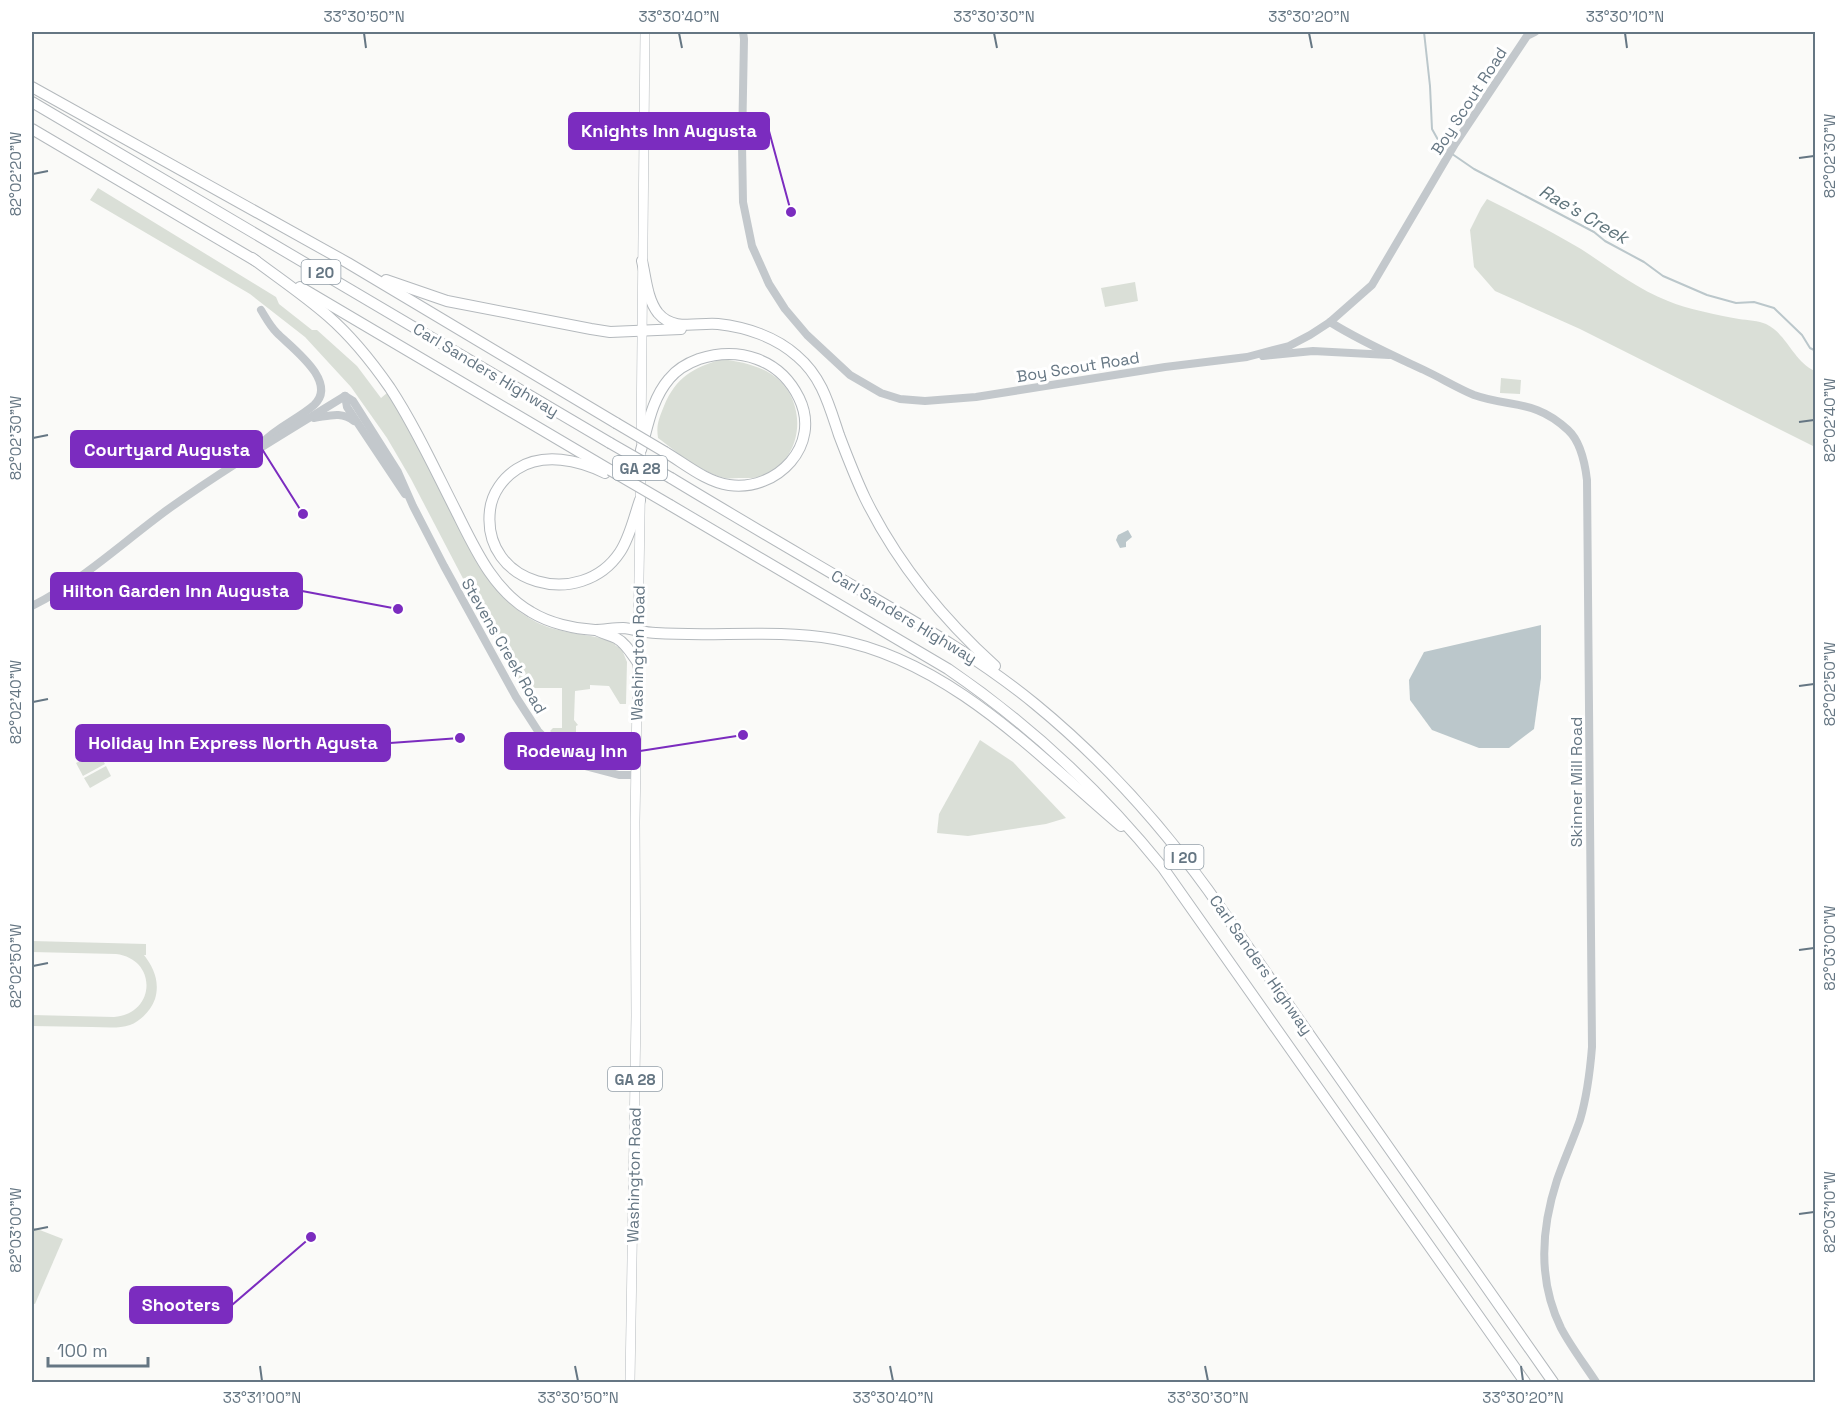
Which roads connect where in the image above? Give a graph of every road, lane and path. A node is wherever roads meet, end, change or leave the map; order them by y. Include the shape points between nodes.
1 (645, 32) edge
2 (742, 32) edge
3 (1535, 32) edge
4 (32, 87) edge
5 (32, 102) edge
6 (32, 129) edge
7 (252, 258) junction
8 (642, 261) junction
9 (348, 262) junction
10 (261, 310) dead end
11 (1330, 322) junction
12 (748, 330) junction
13 (641, 331) junction
14 (1390, 355) junction
15 (1247, 357) junction
16 (345, 396) junction
17 (307, 420) junction
18 (361, 428) junction
19 (256, 450) junction
20 (641, 450) junction
21 (610, 473) junction
22 (640, 500) junction
23 (413, 506) junction
24 (32, 606) edge
25 (639, 630) junction
26 (598, 631) junction
27 (639, 664) junction
28 (1034, 703) junction
29 (636, 775) junction
30 (1148, 849) junction
31 (630, 1383) edge
32 (1525, 1383) edge
33 (1553, 1383) edge
34 (1596, 1383) edge

1 - 8 main road, Washington Road / GA 28
2 - 15 street, Boy Scout Road via 743,202 752,246 785,309 817,344 860,381 900,399 925,401
3 - 11 street, Boy Scout Road via 1527,36 1455,144 1372,285
4 - 9 highway
5 - 28 highway, Carl Sanders Highway / I 20, bridge via 955,646
6 - 7 highway, Carl Sanders Highway / I 20
7 - 21 highway, Carl Sanders Highway / I 20
7 - 26 highway via 328,316 369,360 410,422 476,551 512,600 563,626
8 - 12 highway via 653,304 667,321
8 - 13 main road, Washington Road / GA 28
9 - 13 highway via 447,301 602,331
9 - 20 highway, bridge via 616,423 665,452 719,483 738,486 764,482 787,467 800,446 803,409 782,374 762,361 729,352 708,356 686,365 663,386 654,405
10 - 19 street via 274,331 319,377 322,389 313,406 269,435
11 - 14 street, Skinner Mill Road
11 - 15 street, Boy Scout Road via 1289,346
12 - 13 highway
12 - 28 highway via 786,347 813,373 823,387 853,472 887,537 943,615
13 - 20 main road, Washington Road / GA 28
14 - 15 street via 1313,351
14 - 34 street, Skinner Mill Road via 1477,396 1539,409 1569,431 1585,464 1592,1047 1580,1119 1550,1206 1543,1250 1544,1270 1561,1329
16 - 17 street
16 - 18 street
16 - 23 street via 353,401 398,472
17 - 18 street via 332,414 348,416
17 - 19 street
18 - 23 street
19 - 24 street via 166,511 104,560
20 - 22 main road, Washington Road / GA 28
21 - 22 highway via 553,459 526,464 504,479 494,495 489,527 505,561 522,575 545,584 572,583 597,574 622,550
21 - 30 highway, Carl Sanders Highway / I 20, bridge via 666,502 989,698 1083,777
22 - 25 main road, Washington Road / GA 28
23 - 29 street, Stevens Creek Road via 461,599 538,731 581,765
25 - 26 highway
25 - 27 main road, Washington Road / GA 28
25 - 30 highway via 811,636 852,643 894,657 928,673 1009,729
26 - 27 highway via 620,640
27 - 29 main road, Washington Road / GA 28
28 - 33 highway, Carl Sanders Highway / I 20 via 1116,778 1186,860
29 - 31 main road, Washington Road / GA 28
30 - 32 highway, Carl Sanders Highway / I 20

